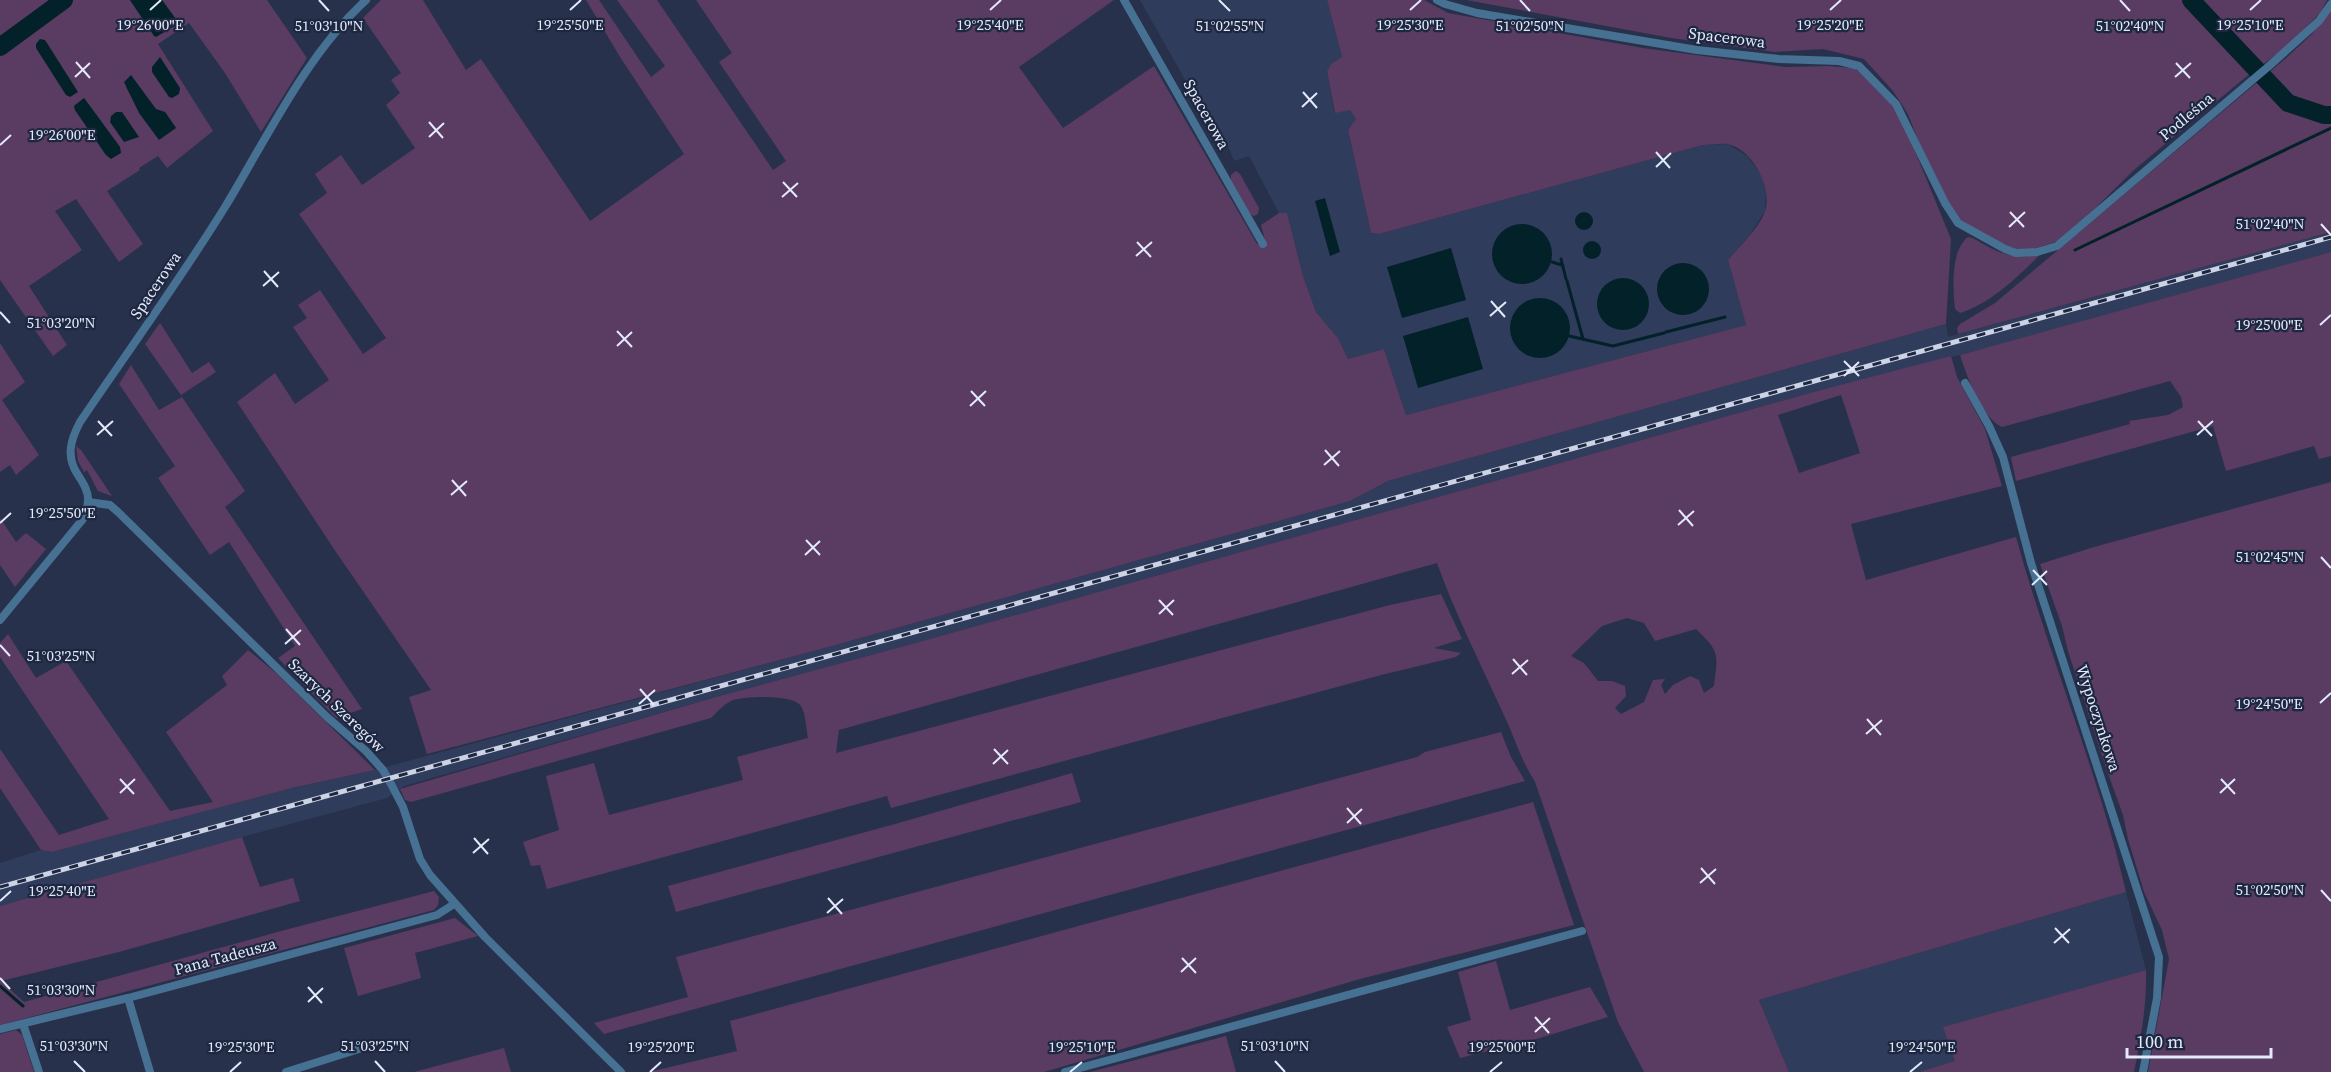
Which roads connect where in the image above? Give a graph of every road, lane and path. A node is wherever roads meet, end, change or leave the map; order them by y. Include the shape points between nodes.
1 (366, 0) edge
2 (1124, 0) edge
3 (1437, 0) edge
4 (2331, 4) edge
5 (1263, 244) dead end
6 (2057, 246) joint
7 (1965, 383) dead end
8 (88, 502) junction
9 (0, 620) edge
10 (454, 904) junction
11 (1582, 931) dead end
12 (128, 998) junction
13 (23, 1024) junction
14 (0, 1029) edge
15 (362, 1048) dead end
16 (39, 1072) edge
17 (150, 1072) edge
18 (286, 1072) edge
19 (621, 1072) edge
20 (1065, 1072) edge
21 (2143, 1072) edge

1 - 8 street, Spacerowa via 293,92 225,207 73,435 70,453
2 - 5 street, Spacerowa
3 - 6 street, Spacerowa via 1477,13 1697,50 1839,61 1859,66 1896,104 1951,214 1965,227 2016,253
4 - 6 street, Podleśna via 2319,21 2269,66
7 - 21 street, Wypoczynkowa via 2003,457 2031,563 2159,957 2157,998
8 - 9 street via 76,530
8 - 10 street, Szarych Szeregów via 110,505 118,512 366,751 383,770 399,799 425,867
10 - 12 street, Pana Tadeusza via 437,915
10 - 19 street, Szarych Szeregów
11 - 20 street
12 - 13 street, Pana Tadeusza
12 - 17 street
13 - 14 street, Pana Tadeusza
13 - 16 street
15 - 18 street

